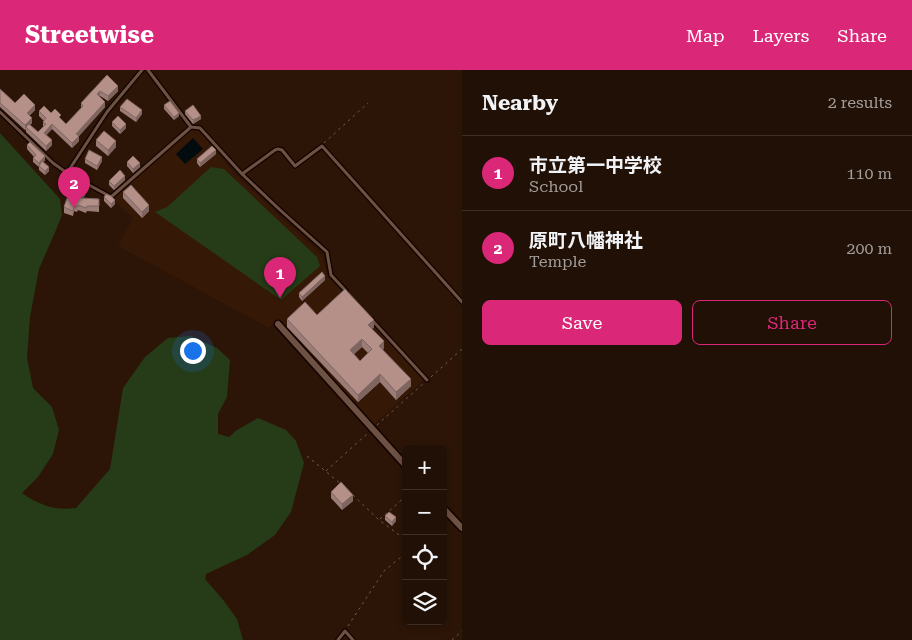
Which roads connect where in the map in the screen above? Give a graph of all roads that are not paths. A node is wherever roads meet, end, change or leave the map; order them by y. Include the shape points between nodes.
1 (142, 70) edge
2 (148, 70) edge
3 (0, 112) edge
4 (191, 127) junction
5 (66, 173) junction
6 (242, 174) junction
7 (350, 296) edge
8 (462, 302) edge
9 (369, 317) edge
10 (278, 324) dead end
11 (427, 380) road end
12 (402, 462) edge
13 (447, 512) edge
14 (462, 528) edge
15 (338, 640) edge
16 (353, 640) edge

1 - 5 lane via 107,112
2 - 4 lane
3 - 5 lane
4 - 5 lane via 111,198
4 - 6 lane via 200,128
6 - 7 lane via 327,252 331,274
6 - 8 lane via 275,150 282,150 295,166 322,146
9 - 11 lane
10 - 12 street
13 - 14 street
15 - 16 lane via 345,631

